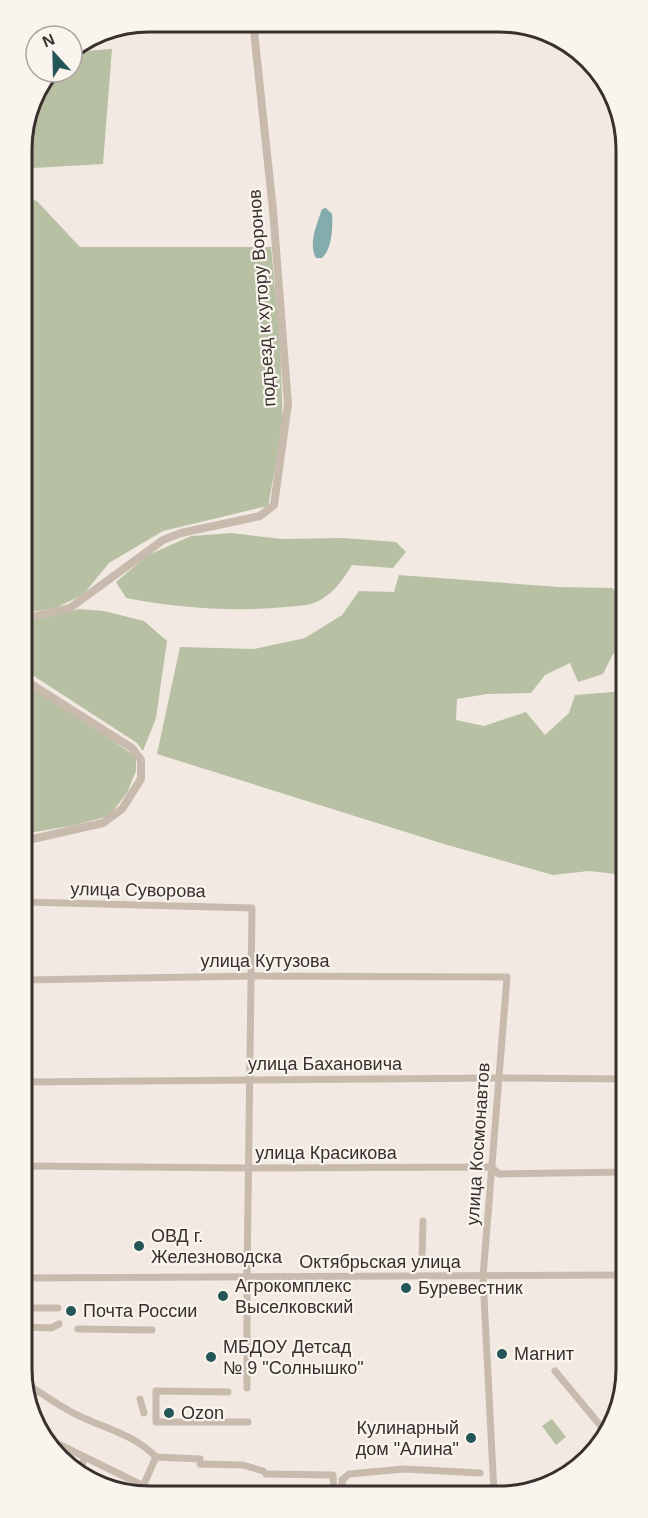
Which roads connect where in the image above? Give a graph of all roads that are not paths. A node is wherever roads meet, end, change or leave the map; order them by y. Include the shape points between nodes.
1 (255, 32) edge
2 (32, 617) edge
3 (32, 685) edge
4 (32, 839) edge
5 (32, 902) edge
6 (252, 976) junction
7 (507, 976) joint
8 (32, 980) edge
9 (497, 1078) junction
10 (251, 1079) junction
11 (616, 1079) edge
12 (32, 1082) edge
13 (32, 1166) edge
14 (491, 1167) junction
15 (248, 1168) junction
16 (616, 1172) edge
17 (423, 1221) dead end
18 (422, 1258) dead end
19 (616, 1275) edge
20 (483, 1277) junction
21 (32, 1278) edge
22 (246, 1278) junction
23 (32, 1308) edge
24 (58, 1308) dead end
25 (59, 1324) dead end
26 (32, 1327) edge
27 (81, 1327) dead end
28 (149, 1329) dead end
29 (555, 1371) dead end
30 (33, 1388) edge
31 (247, 1388) dead end
32 (228, 1392) dead end
33 (140, 1399) dead end
34 (144, 1413) dead end
35 (248, 1422) dead end
36 (602, 1427) edge
37 (113, 1430) junction
38 (113, 1438) dead end
39 (59, 1444) edge
40 (84, 1457) junction
41 (156, 1457) junction
42 (82, 1466) edge
43 (480, 1473) dead end
44 (143, 1486) joint
45 (334, 1486) edge
46 (342, 1486) edge
47 (494, 1486) edge

1 - 2 street, подъезд к хутору Воронов via 288,404 274,504 260,516 163,540 70,608
3 - 4 street via 132,748 141,760 141,779 122,809 103,824
5 - 6 street, улица Суворова via 252,908
6 - 7 street, улица Кутузова
6 - 8 street, улица Кутузова
6 - 10 street
7 - 9 street, улица Космонавтов
9 - 10 street, улица Бахановича
9 - 11 street, улица Бахановича
9 - 14 street, улица Космонавтов
10 - 12 street, улица Бахановича
10 - 15 street
13 - 15 street, улица Красикова
14 - 15 street, улица Красикова
14 - 16 street, улица Красикова via 499,1174
14 - 20 street, улица Космонавтов
15 - 22 street
17 - 18 street
19 - 20 street, Октябрьская улица
20 - 22 street, Октябрьская улица
20 - 47 street, улица Космонавтов
21 - 22 street, Октябрьская улица
22 - 31 street
23 - 24 street
25 - 26 street via 51,1328
27 - 28 street
29 - 36 street
30 - 37 street via 85,1419
32 - 35 street via 156,1391 156,1422
33 - 34 street
37 - 38 street
37 - 41 street
39 - 40 street
40 - 42 street
40 - 44 street
41 - 44 street
41 - 45 street via 243,1465 264,1472 333,1475
43 - 46 street via 404,1468 349,1474 342,1480

